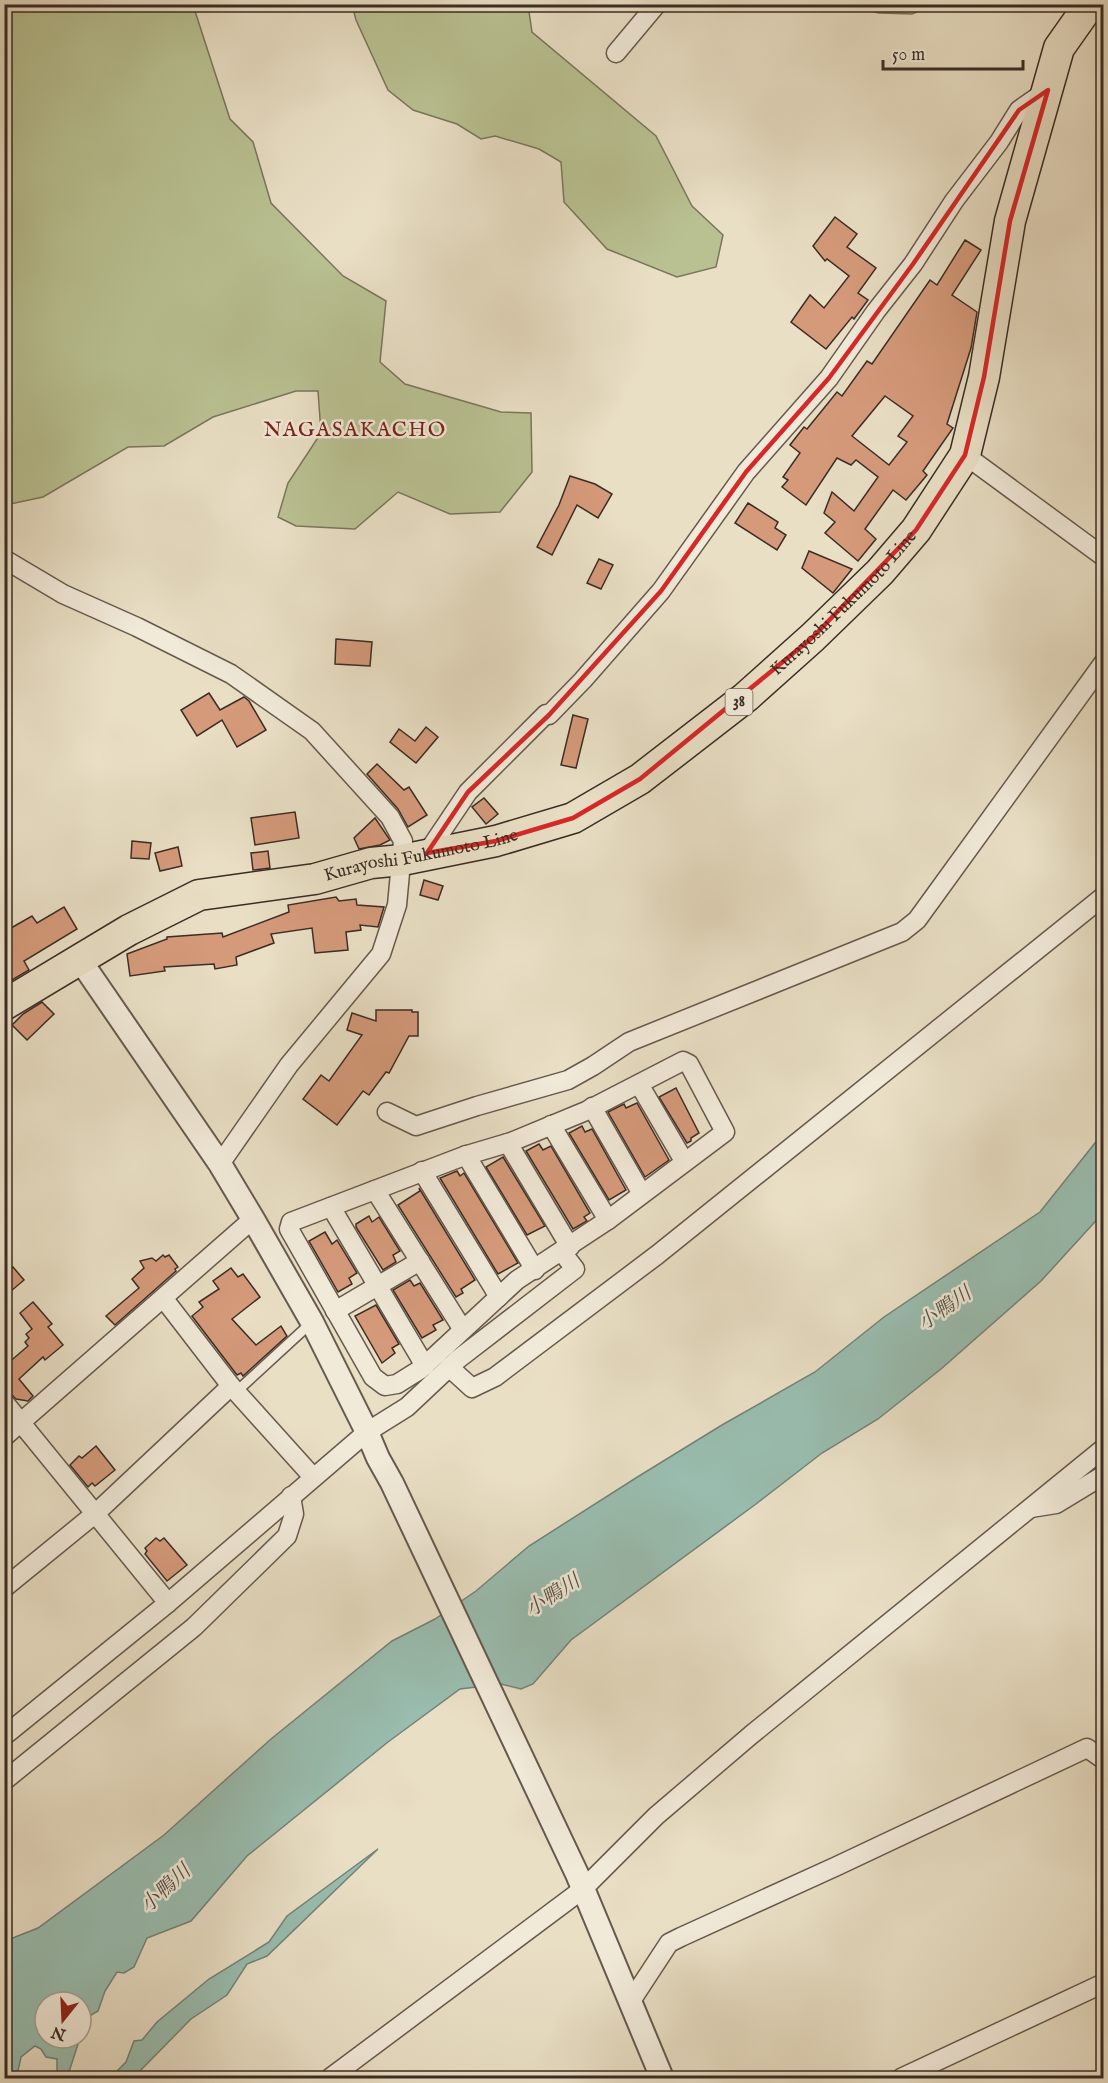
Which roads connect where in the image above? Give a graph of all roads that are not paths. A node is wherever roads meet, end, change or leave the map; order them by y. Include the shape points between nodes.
1 (657, 4) edge
2 (1090, 4) edge
3 (616, 53) dead end
4 (1048, 90) junction
5 (965, 455) junction
6 (1104, 557) edge
7 (4, 559) edge
8 (1104, 662) edge
9 (414, 856) junction
10 (1104, 896) edge
11 (80, 960) junction
12 (4, 1005) edge
13 (639, 1084) junction
14 (592, 1107) junction
15 (387, 1112) dead end
16 (551, 1125) junction
17 (508, 1143) junction
18 (466, 1155) junction
19 (684, 1161) junction
20 (220, 1164) junction
21 (422, 1172) junction
22 (375, 1190) junction
23 (642, 1194) junction
24 (331, 1206) junction
25 (253, 1220) junction
26 (608, 1220) junction
27 (566, 1250) junction
28 (420, 1261) junction
29 (535, 1270) junction
30 (378, 1286) junction
31 (499, 1297) junction
32 (164, 1299) junction
33 (335, 1311) junction
34 (312, 1322) junction
35 (463, 1330) junction
36 (425, 1366) junction
37 (449, 1368) junction
38 (234, 1389) junction
39 (4, 1402) edge
40 (22, 1423) junction
41 (367, 1432) junction
42 (4, 1437) edge
43 (1104, 1448) edge
44 (1104, 1475) edge
45 (313, 1477) junction
46 (291, 1496) junction
47 (1029, 1509) junction
48 (96, 1513) junction
49 (4, 1588) edge
50 (168, 1603) junction
51 (4, 1736) edge
52 (1104, 1760) edge
53 (4, 1781) edge
54 (580, 1881) junction
55 (1104, 1983) edge
56 (631, 2001) junction
57 (330, 2079) edge
58 (662, 2079) edge
59 (901, 2079) edge

1 - 3 street
2 - 4 main road, Kurayoshi Fukumoto Line / 38 via 1059,48
4 - 5 main road, Kurayoshi Fukumoto Line / 38 via 1010,221 984,377
4 - 9 street via 1019,110 829,378 746,472 661,591 556,708 468,792
5 - 6 street
5 - 9 main road, Kurayoshi Fukumoto Line / 38 via 916,530 880,572 746,697 640,779 573,818 496,841
7 - 9 street via 63,594 231,674 312,731 390,817
8 - 15 street via 917,920 902,932 629,1042 568,1080 417,1126
9 - 11 main road, Kurayoshi Fukumoto Line / 38 via 315,879 199,895
9 - 20 street via 381,954 289,1065
10 - 37 street via 657,1255 495,1377 472,1388
11 - 12 main road, Kurayoshi Fukumoto Line / 38
11 - 20 street
13 - 14 street
13 - 19 street
13 - 19 street via 683,1061 689,1064 725,1132
14 - 16 street
14 - 23 street
16 - 17 street
16 - 26 street
17 - 18 street
17 - 27 street
18 - 21 street
18 - 29 street
19 - 23 street
20 - 25 street
21 - 22 street
21 - 31 street
22 - 24 street
22 - 28 street
23 - 26 street
24 - 30 street
24 - 33 street via 291,1222 289,1229
25 - 32 street
25 - 34 street
26 - 27 street
27 - 29 street
27 - 37 street via 575,1269
28 - 30 street
28 - 35 street
29 - 31 street
30 - 33 street
30 - 36 street
31 - 35 street
32 - 38 street
32 - 40 street
33 - 36 street via 373,1377 386,1386 398,1384
34 - 38 lane
34 - 41 street
35 - 36 street
37 - 41 street via 406,1407
38 - 45 street
38 - 48 street
39 - 40 street
40 - 42 street
40 - 48 street
41 - 45 street
41 - 54 street
43 - 47 street
44 - 47 street via 1056,1504
45 - 46 street
46 - 50 street
46 - 53 street via 294,1514 287,1536 194,1627
47 - 54 street via 751,1735
48 - 49 street
48 - 50 street
50 - 51 street
52 - 56 street via 1087,1748 669,1943
54 - 56 street
54 - 57 street
55 - 59 street
56 - 58 street

